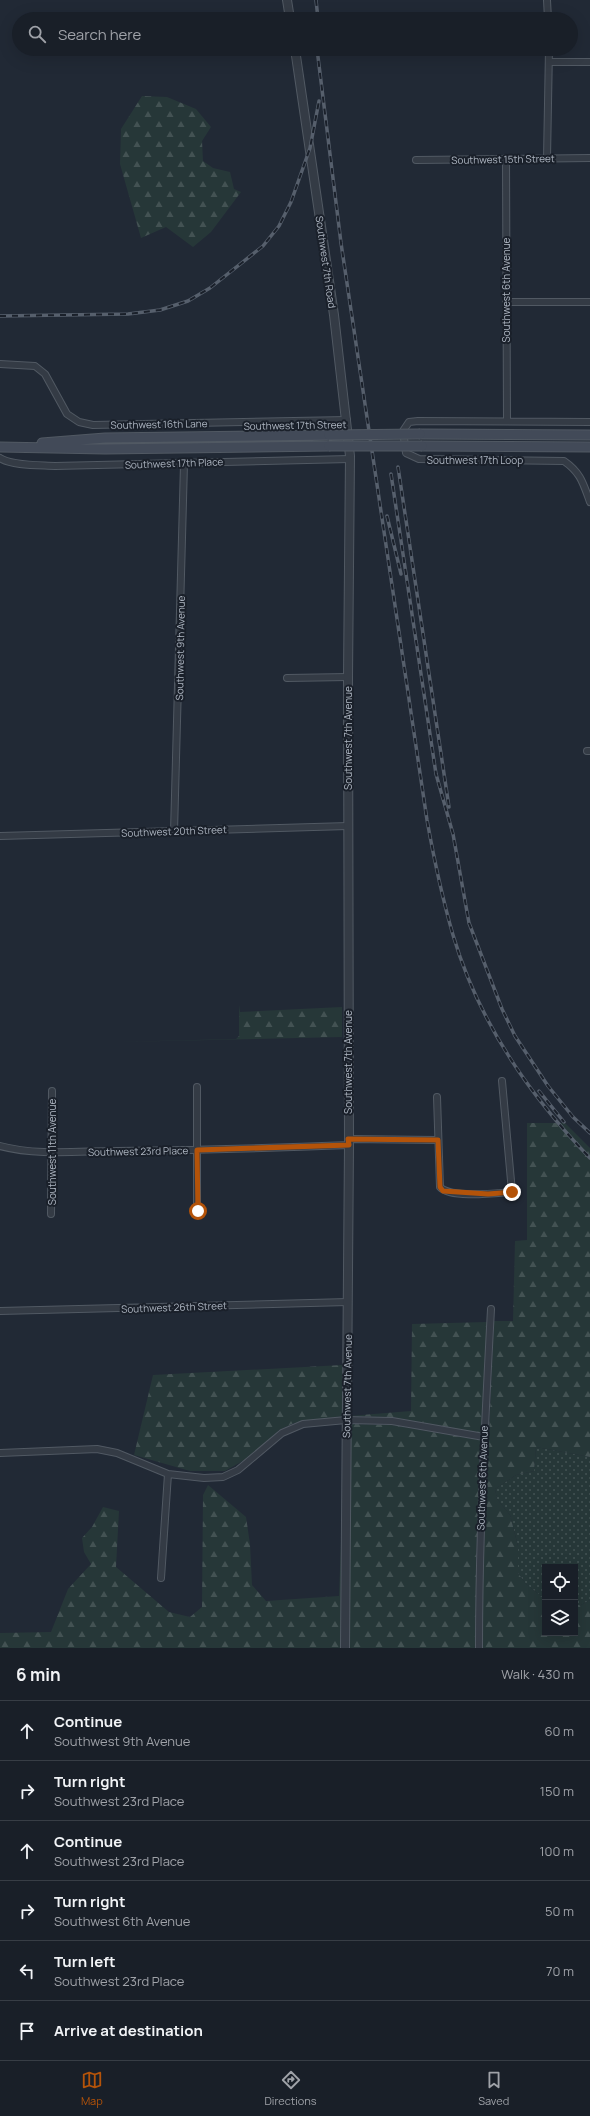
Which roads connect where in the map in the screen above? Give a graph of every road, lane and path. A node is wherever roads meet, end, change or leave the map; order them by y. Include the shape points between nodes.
1 (287, 0) edge
2 (547, 0) edge
3 (289, 12) edge
4 (548, 12) edge
5 (296, 56) edge
6 (549, 56) edge
7 (549, 62) junction
8 (590, 62) edge
9 (506, 158) junction
10 (547, 158) junction
11 (590, 158) edge
12 (416, 160) dead end
13 (506, 302) junction
14 (590, 302) edge
15 (0, 364) edge
16 (347, 420) junction
17 (507, 421) junction
18 (590, 422) edge
19 (590, 436) edge
20 (0, 446) edge
21 (590, 447) edge
22 (0, 458) edge
23 (350, 459) junction
24 (184, 464) junction
25 (349, 476) joint
26 (590, 502) edge
27 (348, 677) junction
28 (287, 678) dead end
29 (348, 826) junction
30 (174, 832) junction
31 (0, 836) edge
32 (502, 1081) dead end
33 (198, 1087) dead end
34 (52, 1091) dead end
35 (437, 1097) dead end
36 (438, 1140) junction
37 (349, 1142) junction
38 (0, 1146) edge
39 (197, 1150) junction
40 (51, 1152) junction
41 (198, 1211) dead end
42 (51, 1214) dead end
43 (348, 1302) junction
44 (491, 1309) dead end
45 (0, 1311) edge
46 (346, 1420) junction
47 (484, 1437) junction
48 (0, 1452) edge
49 (168, 1474) junction
50 (161, 1578) dead end
51 (345, 1648) edge
52 (479, 1648) edge

1 - 3 street
2 - 4 street
5 - 16 street, Southwest 7th Road
6 - 7 street
7 - 8 street
7 - 10 street
9 - 10 street, Southwest 15th Street
9 - 12 street, Southwest 15th Street
9 - 13 street, Southwest 6th Avenue
10 - 11 street, Southwest 15th Street
13 - 14 street
13 - 17 street, Southwest 6th Avenue
15 - 16 street, Southwest 16th Lane via 35,366 45,374 67,414 79,422 93,425
16 - 23 street, Southwest 7th Road
17 - 18 street, Southwest 17th Loop
17 - 26 street, Southwest 17th Loop via 409,422 403,431 406,453 419,459 564,462 575,469
19 - 20 main road, Southwest 17th Street, bridge via 420,434 105,438
20 - 21 main road, Southwest 17th Street, bridge via 105,449 330,446
22 - 24 street, Southwest 17th Place via 27,464 55,466
23 - 24 street, Southwest 17th Place
23 - 25 street, Southwest 7th Road
24 - 30 street, Southwest 9th Avenue
25 - 27 street, Southwest 7th Avenue
27 - 28 street
27 - 29 street, Southwest 7th Avenue
29 - 30 street, Southwest 20th Street
29 - 37 street, Southwest 7th Avenue
30 - 31 street, Southwest 20th Street
32 - 36 street via 512,1192 488,1194 443,1191 440,1187
33 - 39 street
34 - 40 street, Southwest 11th Avenue
35 - 36 street
36 - 37 street, Southwest 23rd Place
37 - 39 street, Southwest 23rd Place
37 - 43 street, Southwest 7th Avenue
38 - 40 street, Southwest 23rd Place
39 - 40 street, Southwest 23rd Place
39 - 41 street
40 - 42 street, Southwest 11th Avenue
43 - 45 street, Southwest 26th Street
43 - 46 street, Southwest 7th Avenue
44 - 47 street, Southwest 6th Avenue
46 - 47 street via 392,1421
46 - 49 street via 304,1424 282,1433 238,1470 223,1476 204,1478
46 - 51 street, Southwest 7th Avenue
47 - 52 street, Southwest 6th Avenue
48 - 49 street via 96,1449 117,1453
49 - 50 street

